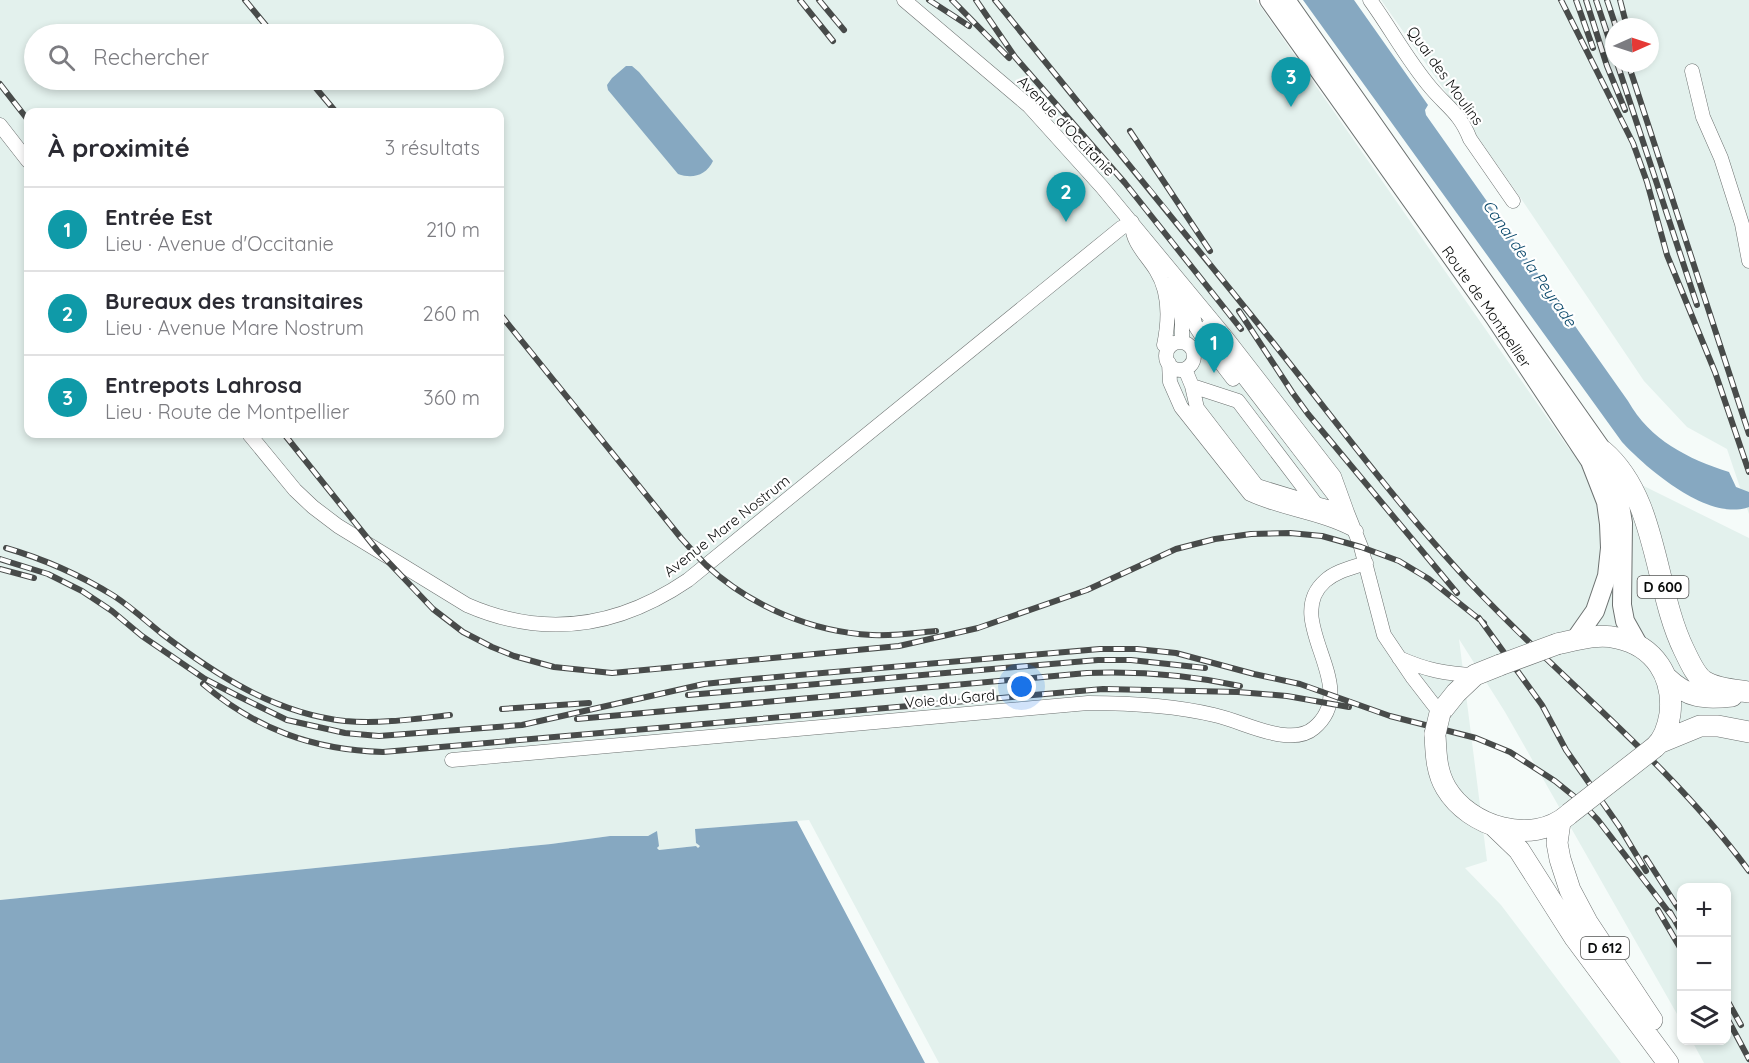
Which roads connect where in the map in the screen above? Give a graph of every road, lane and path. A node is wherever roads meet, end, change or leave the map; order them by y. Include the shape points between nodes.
1 (904, 0) edge
2 (1269, 0) edge
3 (1286, 0) edge
4 (1370, 0) edge
5 (1692, 71) dead end
6 (0, 125) edge
7 (24, 156) edge
8 (1513, 201) dead end
9 (1132, 222) junction
10 (1749, 261) edge
11 (1174, 273) junction
12 (1187, 291) junction
13 (1182, 342) junction
14 (1167, 353) junction
15 (1185, 369) junction
16 (1192, 386) junction
17 (252, 438) edge
18 (1603, 451) junction
19 (1316, 504) junction
20 (1347, 512) junction
21 (1356, 531) junction
22 (1366, 563) junction
23 (1565, 642) junction
24 (1639, 646) junction
25 (1399, 658) junction
26 (1475, 675) junction
27 (1667, 678) junction
28 (1749, 693) edge
29 (1440, 713) junction
30 (1749, 732) edge
31 (1658, 745) junction
32 (452, 760) dead end
33 (1564, 818) junction
34 (1494, 826) junction
35 (1668, 1063) edge
36 (1680, 1063) edge

1 - 9 street, Avenue d'Occitanie via 1029,106
2 - 23 main road, Route de Montpellier via 1495,318 1590,461 1606,502 1610,548 1595,611
3 - 18 main road, Route de Montpellier
4 - 8 street, Quai des Moulins via 1432,90 1466,128
5 - 10 street via 1702,117 1721,158 1742,224
6 - 7 street
9 - 11 street, Avenue d'Occitanie
9 - 14 street via 1133,237 1157,272 1166,295
9 - 17 street, Avenue Mare Nostrum via 688,580 642,608 617,616 549,625 488,614 467,605 313,507
11 - 12 street, Avenue d'Occitanie
11 - 13 street
12 - 20 street, Avenue d'Occitanie via 1334,476
12 - 20 street, Avenue d'Occitanie via 1197,327 1210,349 1319,490
13 - 14 street via 1174,343
13 - 15 street via 1194,354
14 - 15 street via 1176,369
14 - 21 street via 1170,382 1181,407 1250,494 1336,520
15 - 16 street
16 - 19 street via 1238,401
16 - 19 street via 1197,408 1257,486
18 - 24 main road, Route de Montpellier via 1623,524 1622,605 1625,621
18 - 28 main road, D 600 via 1630,486 1644,516 1674,630 1691,664 1704,681
19 - 20 street
20 - 21 street, Avenue d'Occitanie
21 - 22 street, Avenue d'Occitanie
22 - 25 street, Avenue d'Occitanie via 1384,635
22 - 32 street, Voie du Gard via 1337,573 1314,594 1310,610 1332,694 1325,716 1306,733 1282,735 1170,706 1088,703
23 - 24 main road via 1617,637
23 - 26 main road, bridge
24 - 27 main road
25 - 26 street via 1424,669
25 - 29 street, Avenue d'Occitanie
26 - 29 main road
27 - 28 main road, D 600 via 1693,695 1711,698
27 - 31 main road via 1671,701 1668,722
29 - 34 main road, bridge via 1435,734 1437,766 1444,786 1468,813
30 - 31 main road via 1700,726
31 - 33 main road, bridge
33 - 34 main road via 1543,828 1514,831
33 - 36 main road, D 612 via 1557,843 1570,890
34 - 35 main road, D 612 via 1519,850 1575,938

